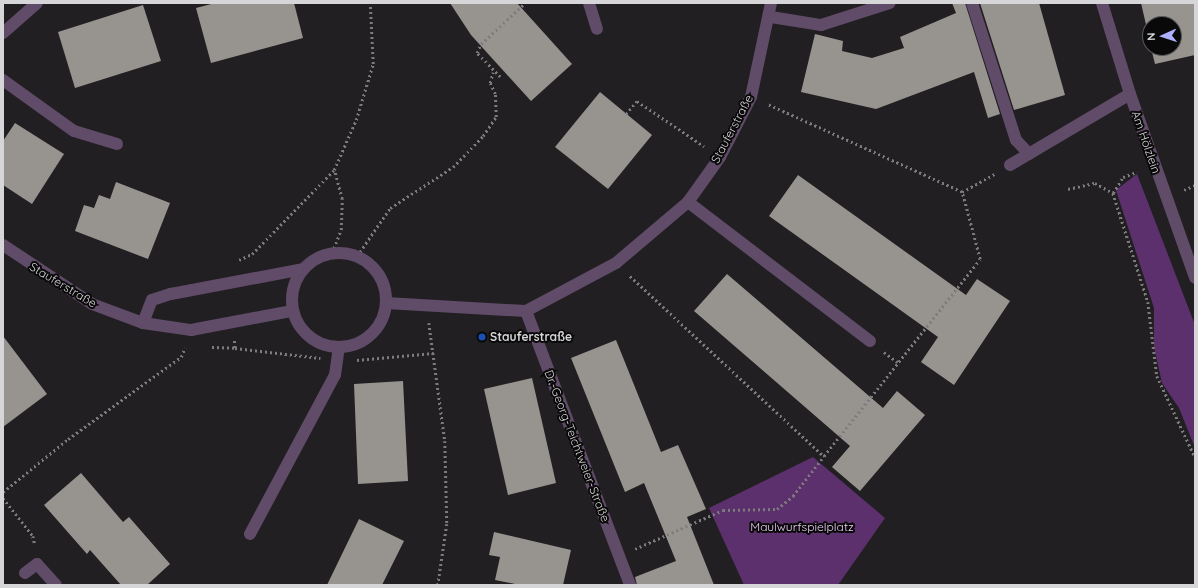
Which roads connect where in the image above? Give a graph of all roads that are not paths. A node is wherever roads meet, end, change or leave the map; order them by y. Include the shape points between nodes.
1 (37, 3) edge
2 (589, 3) edge
3 (771, 3) edge
4 (890, 3) edge
5 (972, 3) edge
6 (1102, 3) edge
7 (770, 17) junction
8 (597, 29) dead end
9 (3, 33) edge
10 (3, 80) edge
11 (1130, 94) junction
12 (117, 144) dead end
13 (1030, 154) junction
14 (1010, 165) road end
15 (688, 202) junction
16 (3, 245) edge
17 (303, 269) junction
18 (1195, 278) edge
19 (386, 303) junction
20 (292, 311) junction
21 (526, 311) junction
22 (143, 323) junction
23 (870, 341) dead end
24 (339, 348) junction
25 (250, 534) dead end
26 (25, 573) dead end
27 (626, 584) edge
28 (56, 585) edge

1 - 9 street
2 - 8 street
3 - 7 street, Stauferstraße
4 - 7 street via 821,25
5 - 13 street via 1016,140
6 - 11 street, Am Hölzlein
7 - 15 street, Stauferstraße via 751,97 720,156
10 - 12 street via 74,131
11 - 13 street
11 - 18 street, Am Hölzlein
13 - 14 street
15 - 21 street, Stauferstraße via 616,263
15 - 23 street
16 - 22 street, Stauferstraße via 92,304
17 - 19 street via 317,257 332,253 357,256 371,265 382,281
17 - 20 street via 293,286
17 - 22 street via 218,284 152,300
19 - 21 street
19 - 24 street via 382,319 371,336 354,345
20 - 22 street, Stauferstraße via 191,330
20 - 24 street via 299,328 316,342
21 - 27 street, Dr.-Georg-Teichtweier-Straße via 618,556
24 - 25 street via 335,376
26 - 28 street via 38,564

